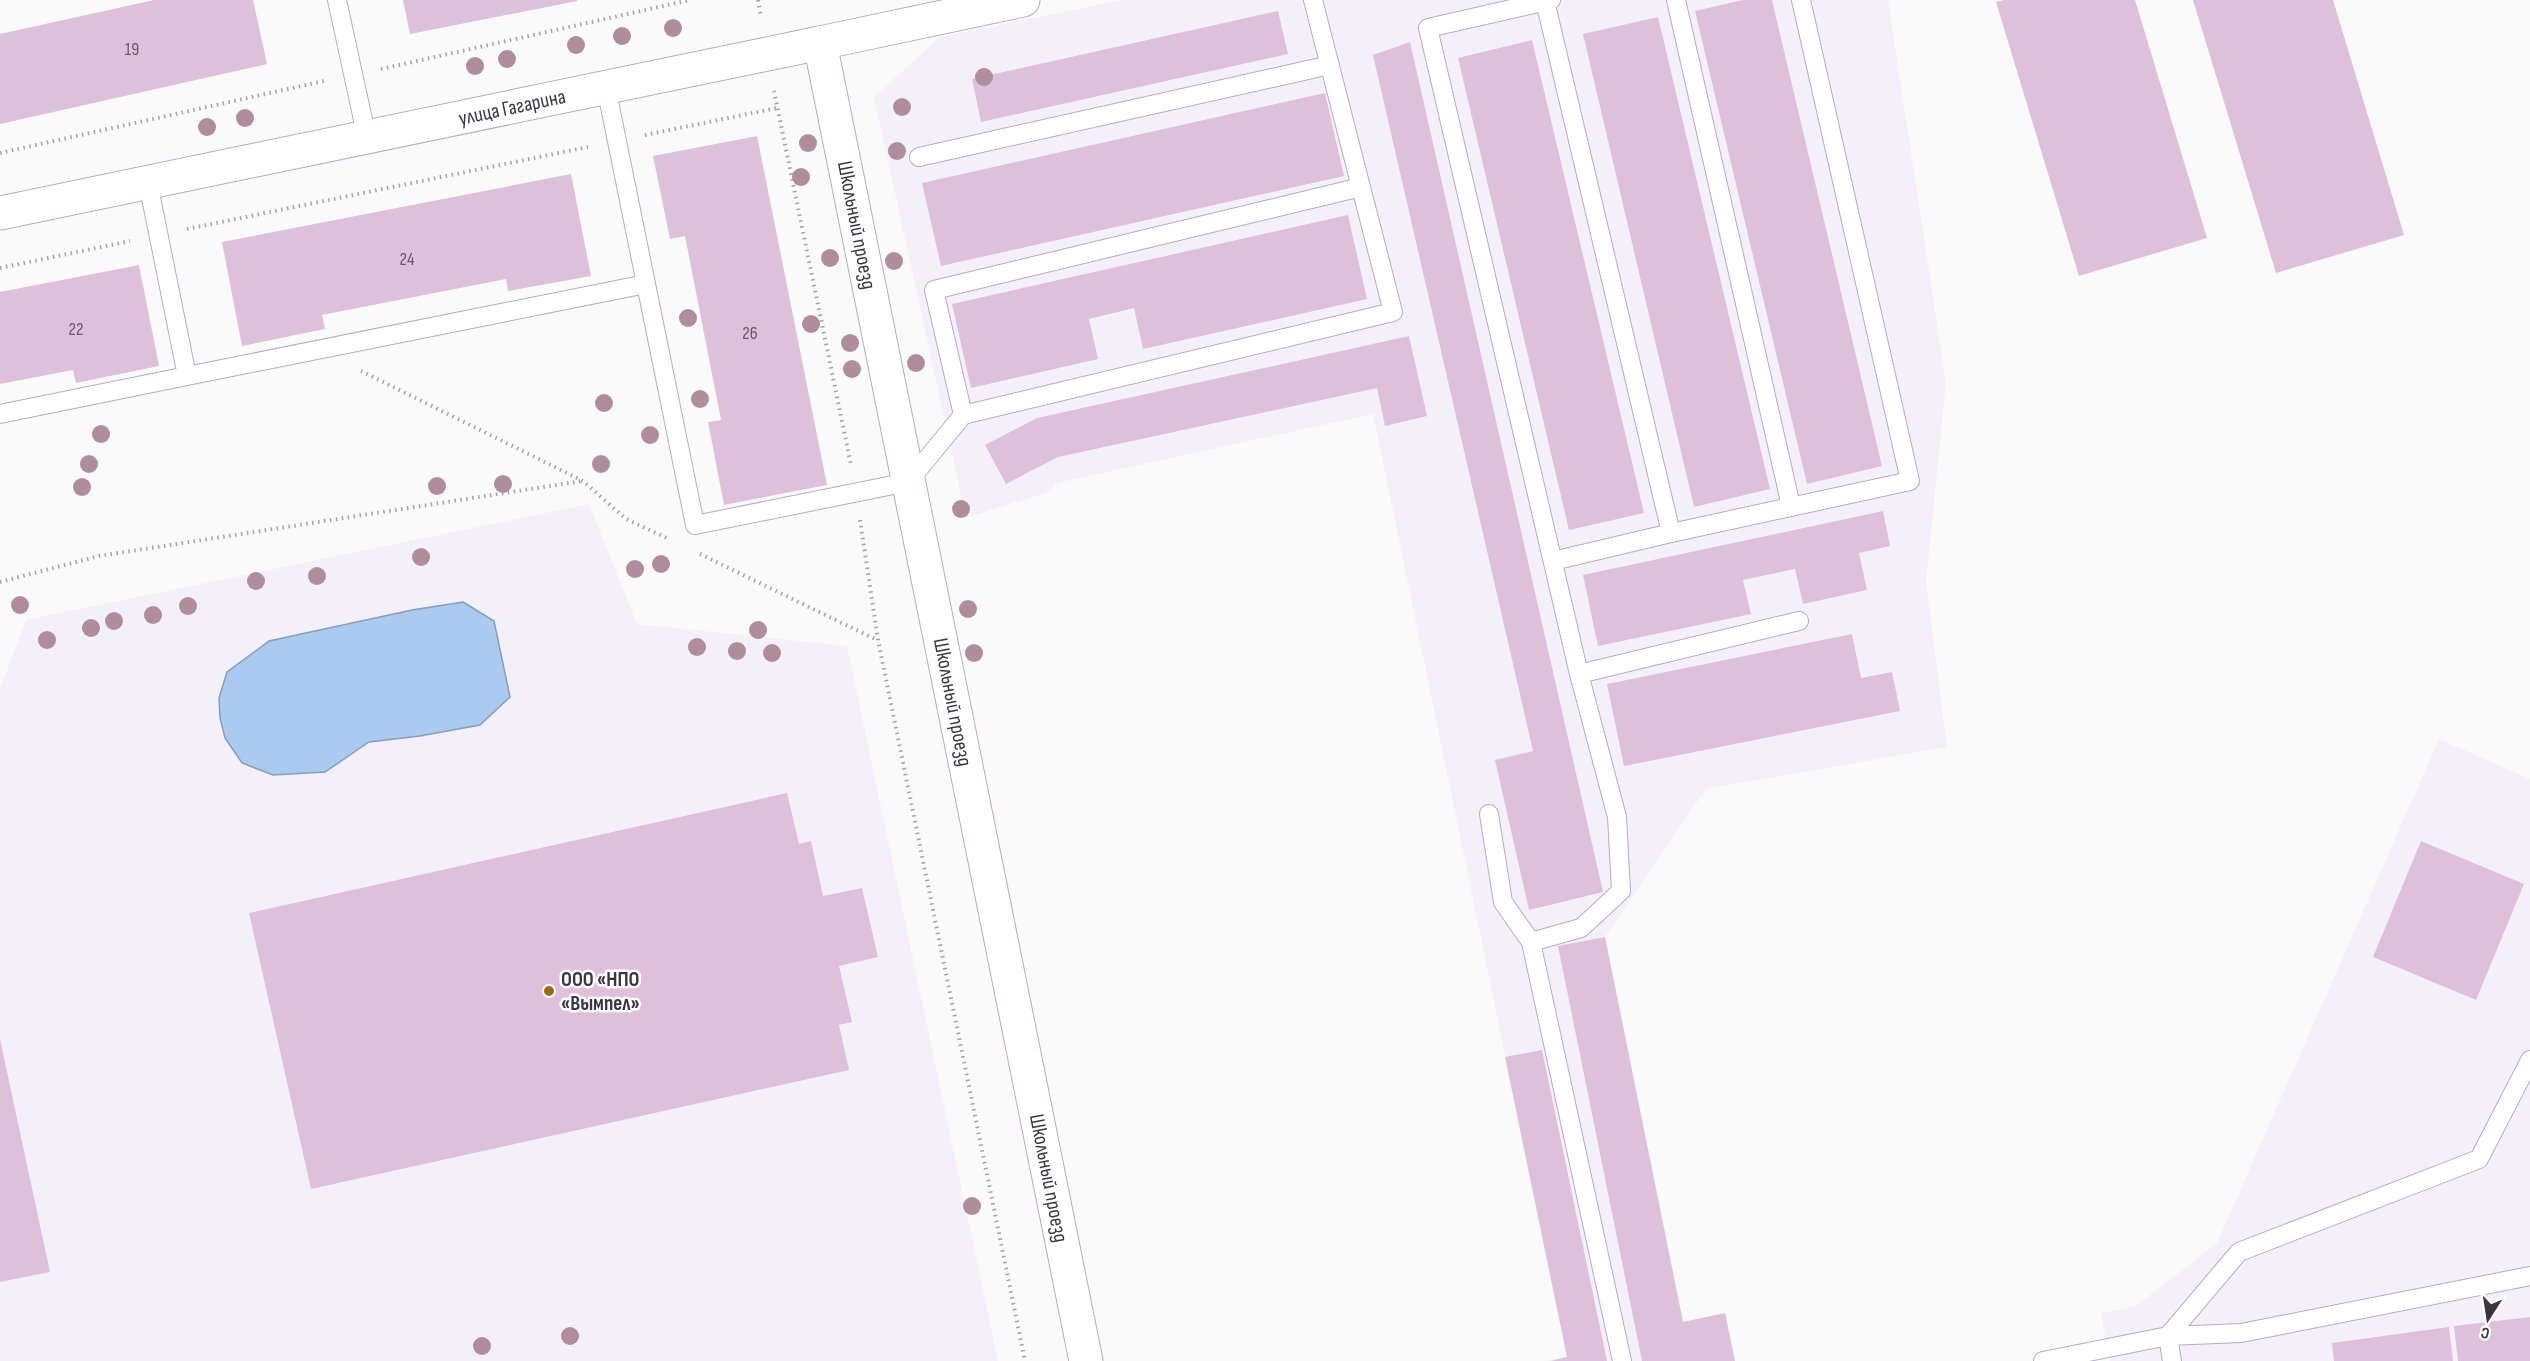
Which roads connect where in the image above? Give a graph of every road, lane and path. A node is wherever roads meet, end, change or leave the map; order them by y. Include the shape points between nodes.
1 (337, 0) edge
2 (758, 0) edge
3 (1023, 0) edge
4 (1313, 0) edge
5 (1676, 0) edge
6 (1802, 0) edge
7 (1548, 1) edge
8 (957, 7) edge
9 (762, 19) dead end
10 (820, 43) junction
11 (1330, 65) junction
12 (606, 87) junction
13 (367, 138) junction
14 (617, 141) junction
15 (919, 157) dead end
16 (148, 183) junction
17 (1361, 187) junction
18 (0, 213) edge
19 (158, 235) junction
20 (0, 268) edge
21 (646, 284) junction
22 (318, 350) junction
23 (187, 376) junction
24 (0, 414) edge
25 (963, 415) junction
26 (583, 481) junction
27 (908, 482) junction
28 (856, 493) junction
29 (1791, 506) junction
30 (1671, 532) junction
31 (679, 544) dead end
32 (689, 549) dead end
33 (1553, 561) junction
34 (0, 582) edge
35 (1799, 621) dead end
36 (878, 640) junction
37 (1579, 674) junction
38 (1489, 814) dead end
39 (1531, 942) junction
40 (2530, 1060) edge
41 (2530, 1276) edge
42 (2168, 1336) junction
43 (1025, 1361) edge
44 (1086, 1361) edge
45 (1622, 1361) edge
46 (2043, 1361) edge
47 (2172, 1361) edge

1 - 13 lane
2 - 9 path
3 - 8 street, улица Гагарина
4 - 11 lane
5 - 29 lane
6 - 29 lane via 1910,481
7 - 30 lane
7 - 33 lane via 1428,28
8 - 10 street, улица Гагарина
10 - 12 street, улица Гагарина
10 - 27 street, Школьный проезд
11 - 15 lane
11 - 17 lane
12 - 13 street, улица Гагарина
12 - 14 lane
13 - 16 street, улица Гагарина
14 - 19 path
14 - 21 lane
14 - 28 path via 777,108
16 - 18 street, улица Гагарина
16 - 19 lane
17 - 25 lane via 934,290
17 - 25 lane via 1393,312
19 - 20 path
19 - 23 lane
21 - 22 lane
21 - 28 lane via 695,525
22 - 23 lane
22 - 26 path
23 - 24 lane
25 - 27 lane
26 - 31 path via 626,519
26 - 34 path via 99,556
27 - 28 lane
27 - 44 street, Школьный проезд
28 - 36 path
29 - 30 lane
30 - 33 lane
32 - 36 path
33 - 37 lane
35 - 37 lane
36 - 43 path
37 - 39 lane via 1617,818 1621,891 1581,928
38 - 39 lane via 1503,902
39 - 45 lane
40 - 42 lane via 2479,1159 2239,1252
41 - 42 lane via 2241,1333
42 - 46 lane
42 - 47 lane

